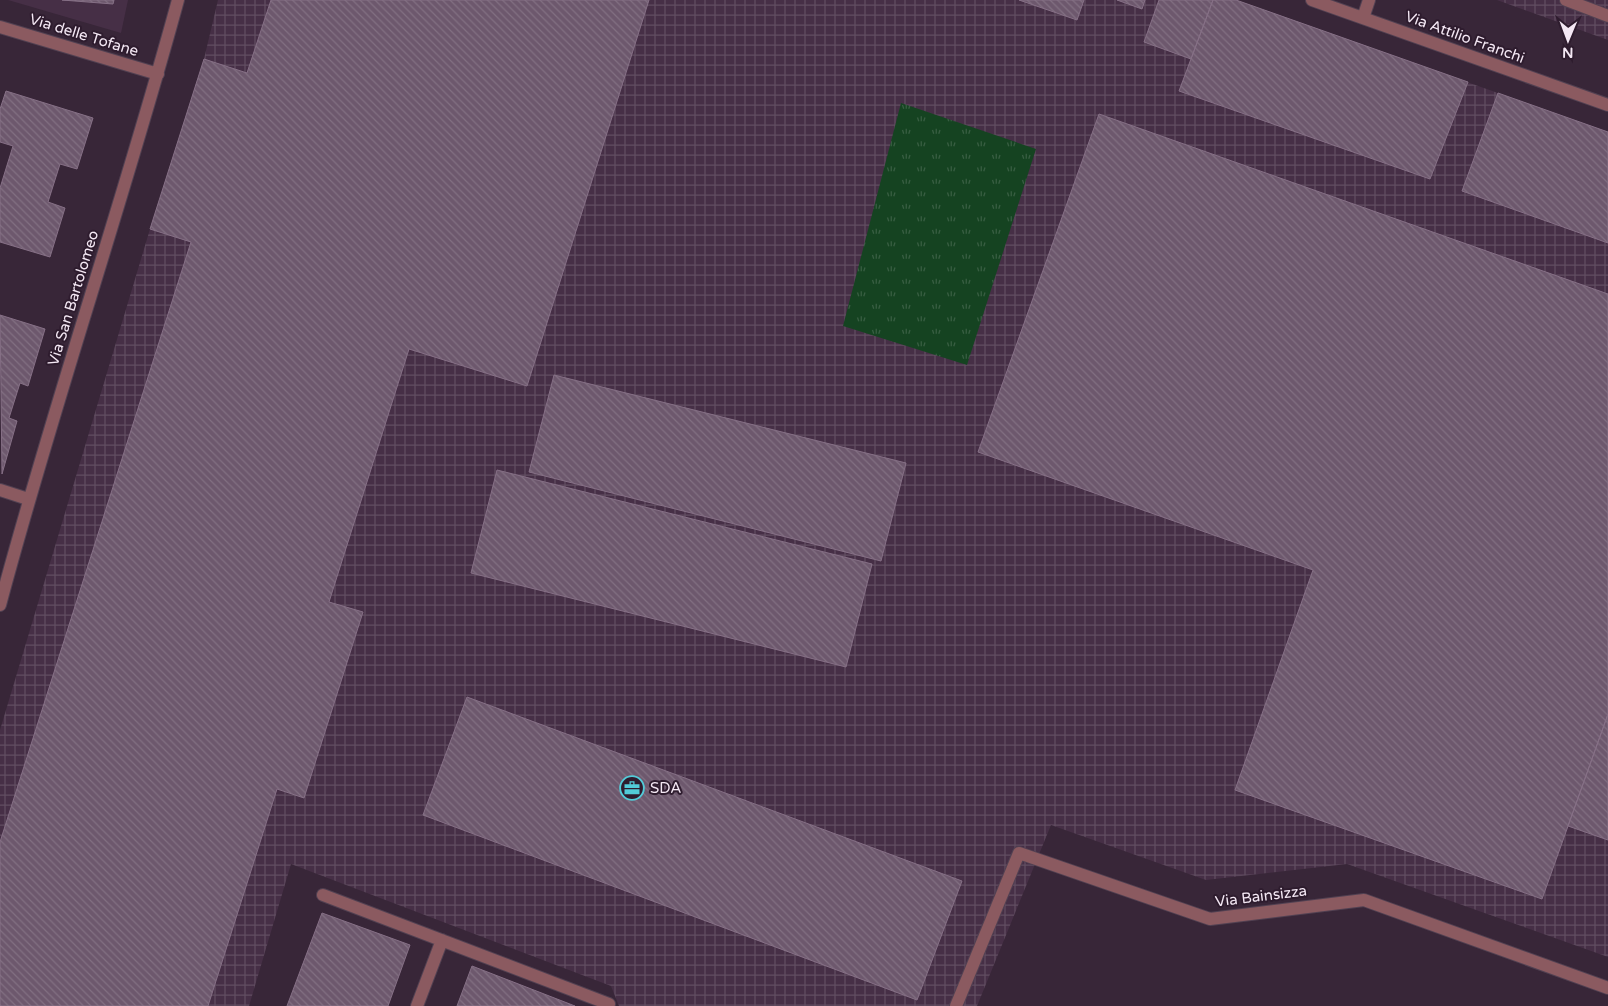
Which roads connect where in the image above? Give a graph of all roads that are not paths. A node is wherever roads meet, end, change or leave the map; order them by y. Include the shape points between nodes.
1 (178, 0) edge
2 (1312, 0) edge
3 (1369, 0) edge
4 (1566, 0) edge
5 (1608, 16) edge
6 (1363, 18) junction
7 (0, 27) edge
8 (158, 74) junction
9 (1608, 106) edge
10 (0, 490) edge
11 (28, 499) junction
12 (0, 605) edge
13 (323, 895) dead end
14 (442, 940) junction
15 (1608, 988) edge
16 (610, 1005) edge
17 (417, 1006) edge
18 (956, 1006) edge

1 - 8 street, Via San Bartolomeo
2 - 6 street, Via Attilio Franchi
3 - 6 street
4 - 5 street
6 - 9 street, Via Attilio Franchi
7 - 8 street, Via delle Tofane
8 - 11 street, Via San Bartolomeo
10 - 11 street
11 - 12 street, Via San Bartolomeo
13 - 14 street
14 - 16 street
14 - 17 street
15 - 18 street, Via Bainsizza via 1364,900 1210,919 1018,853

